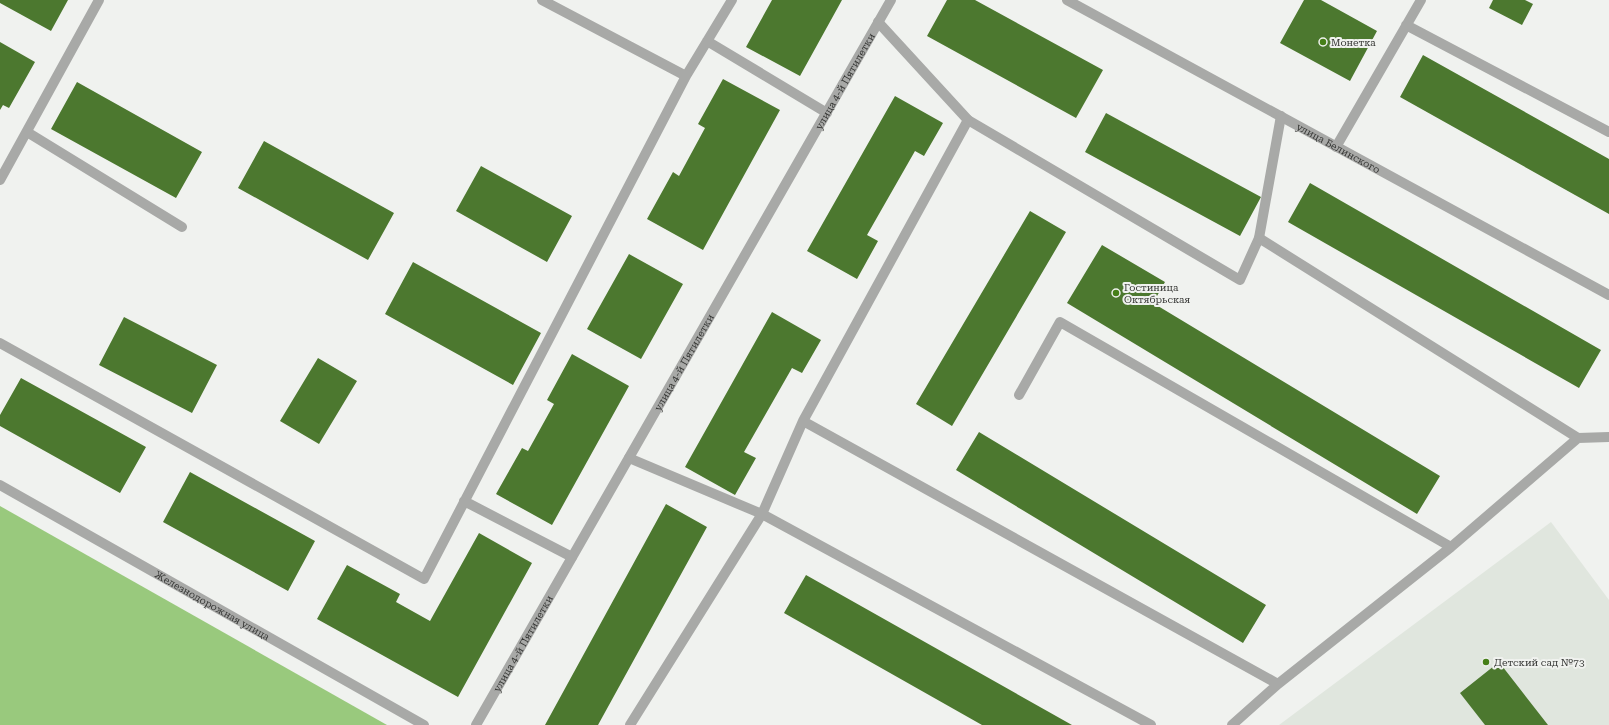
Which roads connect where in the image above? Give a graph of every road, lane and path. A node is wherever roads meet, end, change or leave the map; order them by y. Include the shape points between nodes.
1 (99, 0) edge
2 (542, 0) edge
3 (732, 0) edge
4 (891, 0) edge
5 (1067, 0) edge
6 (1420, 0) edge
7 (878, 22) junction
8 (1406, 25) junction
9 (707, 41) junction
10 (686, 76) junction
11 (827, 113) junction
12 (1281, 116) junction
13 (968, 120) junction
14 (27, 132) junction
15 (1609, 132) edge
16 (1336, 147) junction
17 (0, 180) edge
18 (182, 228) dead end
19 (1259, 238) junction
20 (1609, 295) edge
21 (0, 343) edge
22 (1019, 395) dead end
23 (803, 421) junction
24 (1609, 437) edge
25 (1578, 438) junction
26 (629, 458) junction
27 (0, 485) edge
28 (464, 501) junction
29 (762, 514) junction
30 (1451, 547) junction
31 (572, 557) junction
32 (1278, 684) junction
33 (424, 725) edge
34 (476, 725) edge
35 (630, 725) edge
36 (1151, 725) edge
37 (1232, 725) edge

1 - 14 street
2 - 10 street
3 - 9 street
4 - 7 street, улица 4-й Пятилетки
5 - 12 street, улица Белинского
6 - 8 street
7 - 11 street, улица 4-й Пятилетки
7 - 13 street
8 - 15 street
8 - 16 street
9 - 10 street
9 - 11 street
10 - 28 street
11 - 26 street, улица 4-й Пятилетки
12 - 16 street, улица Белинского
12 - 19 street
13 - 19 street via 1240,280
13 - 23 street
14 - 17 street
14 - 18 street
16 - 20 street, улица Белинского
19 - 25 street
21 - 28 street via 424,579
22 - 30 street via 1060,322
23 - 29 street
23 - 32 street
24 - 25 street
25 - 30 street
26 - 29 street
26 - 31 street, улица 4-й Пятилетки
27 - 33 street, Железнодорожная улица
28 - 31 street
29 - 35 street
29 - 36 street
30 - 32 street
31 - 34 street, улица 4-й Пятилетки
32 - 37 street

